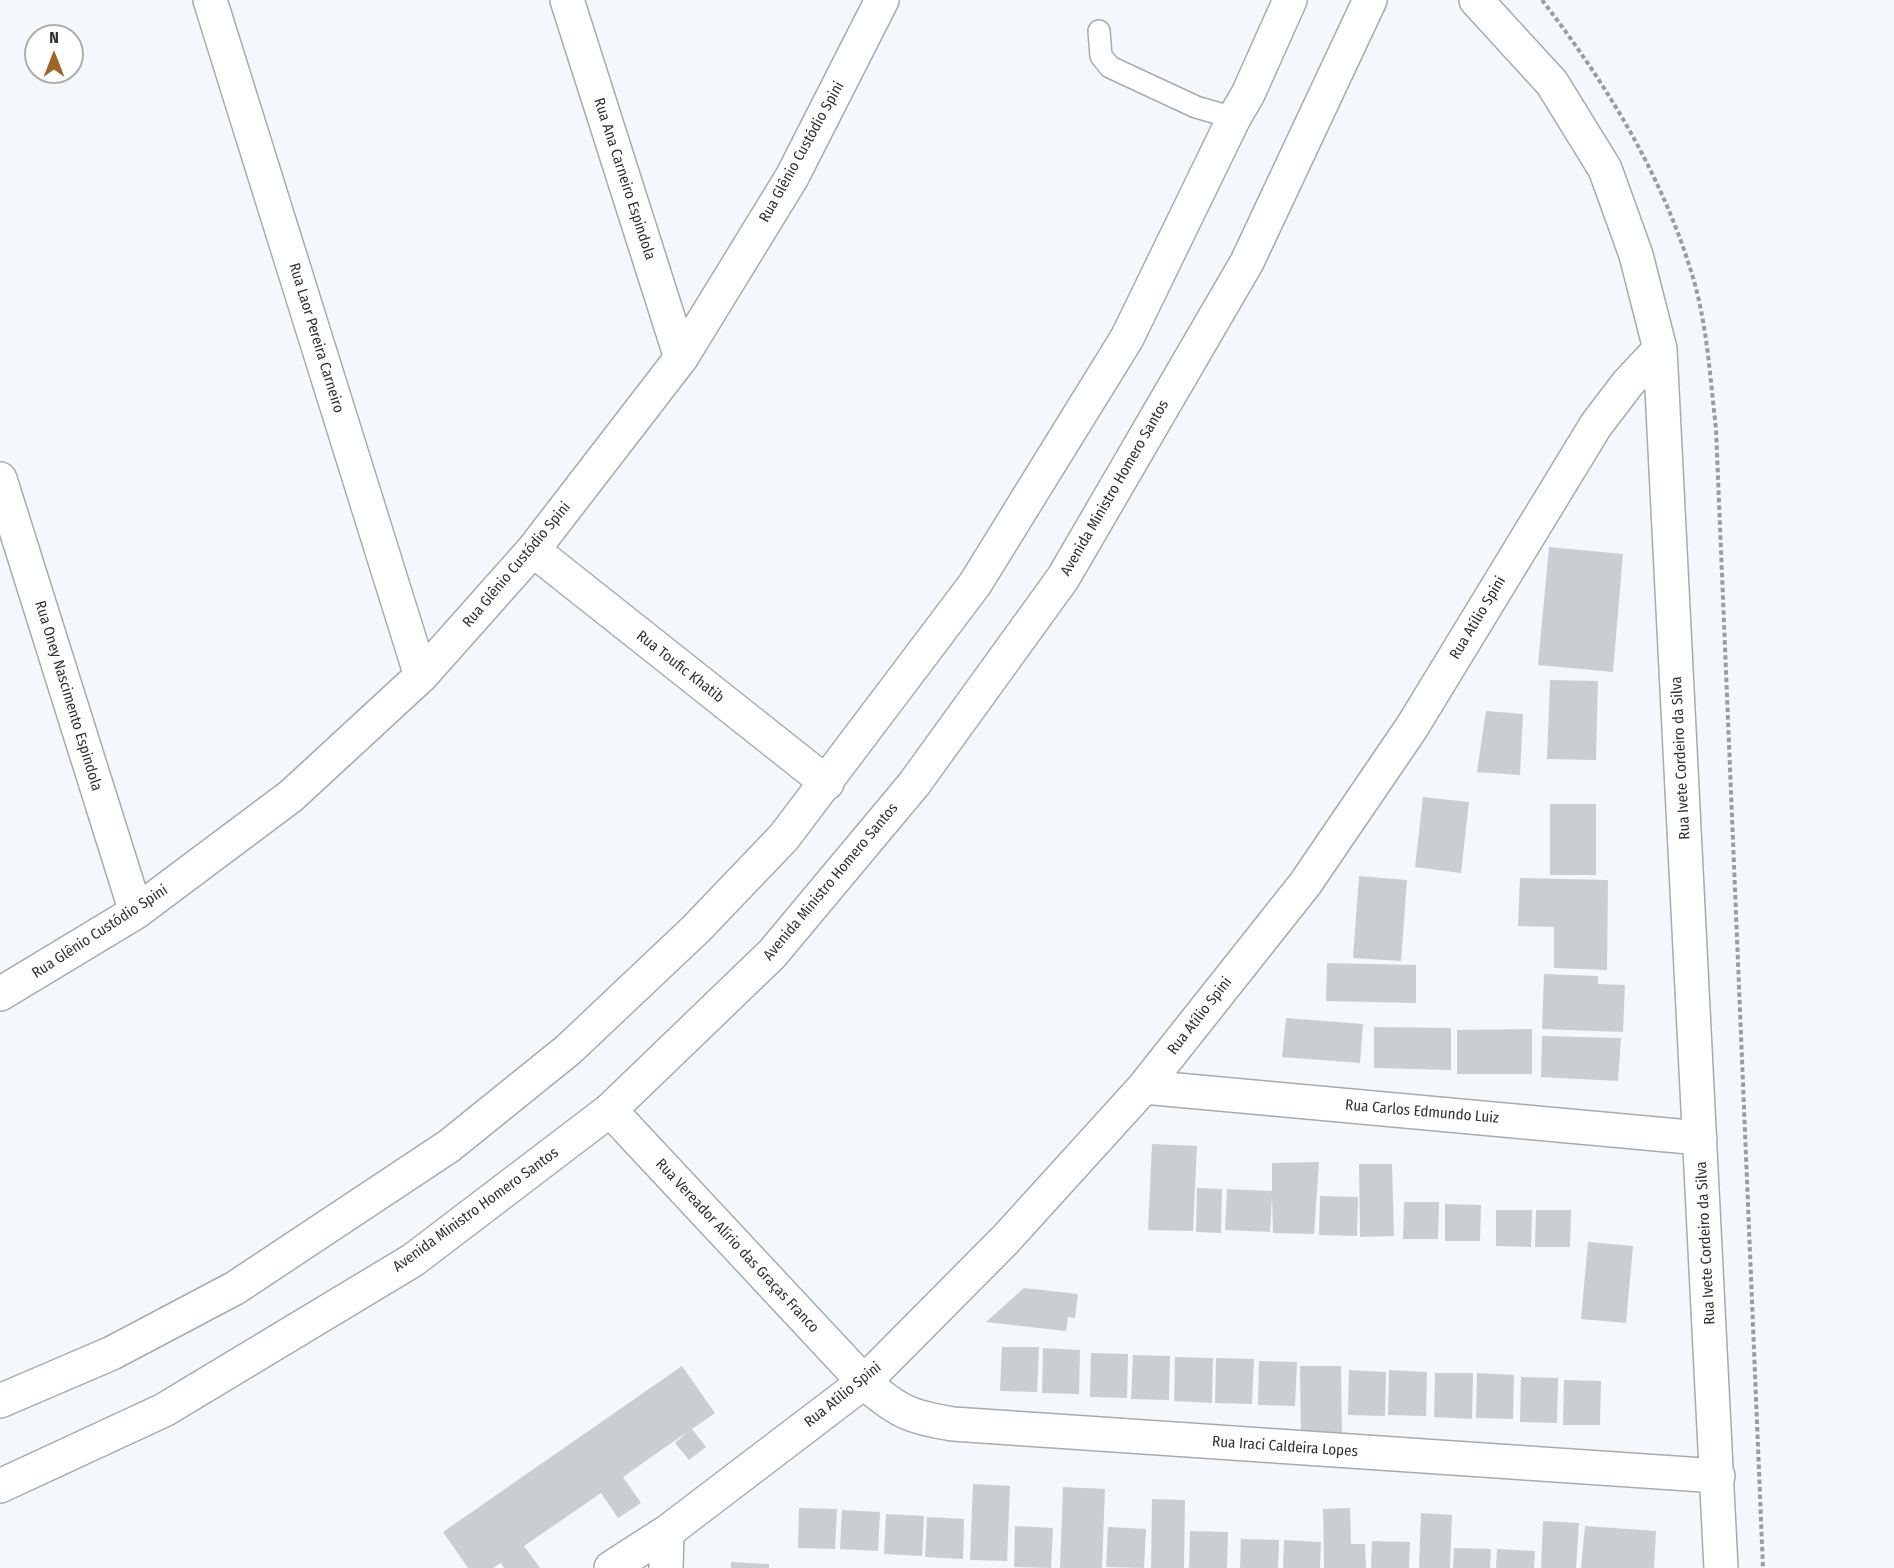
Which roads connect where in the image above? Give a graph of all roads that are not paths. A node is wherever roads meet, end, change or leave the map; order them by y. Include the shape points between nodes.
1 (210, 0) edge
2 (567, 0) edge
3 (882, 0) edge
4 (1290, 0) edge
5 (1370, 0) edge
6 (1476, 0) edge
7 (1099, 31) dead end
8 (1234, 118) junction
9 (1660, 349) junction
10 (681, 358) junction
11 (0, 479) edge
12 (533, 550) junction
13 (422, 676) junction
14 (826, 783) junction
15 (136, 912) junction
16 (0, 994) edge
17 (1144, 1086) junction
18 (610, 1110) junction
19 (1700, 1138) junction
20 (864, 1382) junction
21 (0, 1401) edge
22 (1718, 1476) junction
23 (0, 1486) edge
24 (667, 1532) junction
25 (611, 1568) edge
26 (666, 1568) edge
27 (1721, 1568) edge

1 - 13 street, Rua Laor Pereira Carneiro
2 - 10 street, Rua Ana Carneiro Espindola
3 - 10 street, Rua Glênio Custódio Spini via 792,177
4 - 8 street
5 - 18 street, Avenida Ministro Homero Santos via 1247,262 1063,578 914,784 772,954
6 - 9 street, Rua Ivete Cordeiro da Silva via 1552,82 1605,169 1636,255
7 - 8 lane via 1101,56 1110,67 1196,107
8 - 14 street via 1121,348 975,584
9 - 17 street, Rua Atílio Spini via 1596,425 1412,727 1305,884
9 - 19 street, Rua Ivete Cordeiro da Silva
10 - 12 street, Rua Glênio Custódio Spini
11 - 15 street, Rua Oney Nascimento Espindola
12 - 13 street, Rua Glênio Custódio Spini
12 - 14 street, Rua Toufic Khatib
13 - 15 street, Rua Glênio Custódio Spini via 291,796
14 - 21 street via 784,837 696,929 568,1050 449,1146 236,1288 112,1353
15 - 16 street, Rua Glênio Custódio Spini
17 - 19 street, Rua Carlos Edmundo Luiz
17 - 20 street, Rua Atílio Spini via 1005,1240
18 - 20 street, Rua Vereador Alírio das Graças Franco
18 - 23 street, Avenida Ministro Homero Santos via 413,1260 164,1410
19 - 22 street, Rua Ivete Cordeiro da Silva
20 - 22 street, Rua Iraci Caldeira Lopes via 890,1406 916,1418 953,1424
20 - 24 street, Rua Atílio Spini
22 - 27 street, Rua Ivete Cordeiro da Silva
24 - 25 street, Rua Atílio Spini
24 - 26 street

